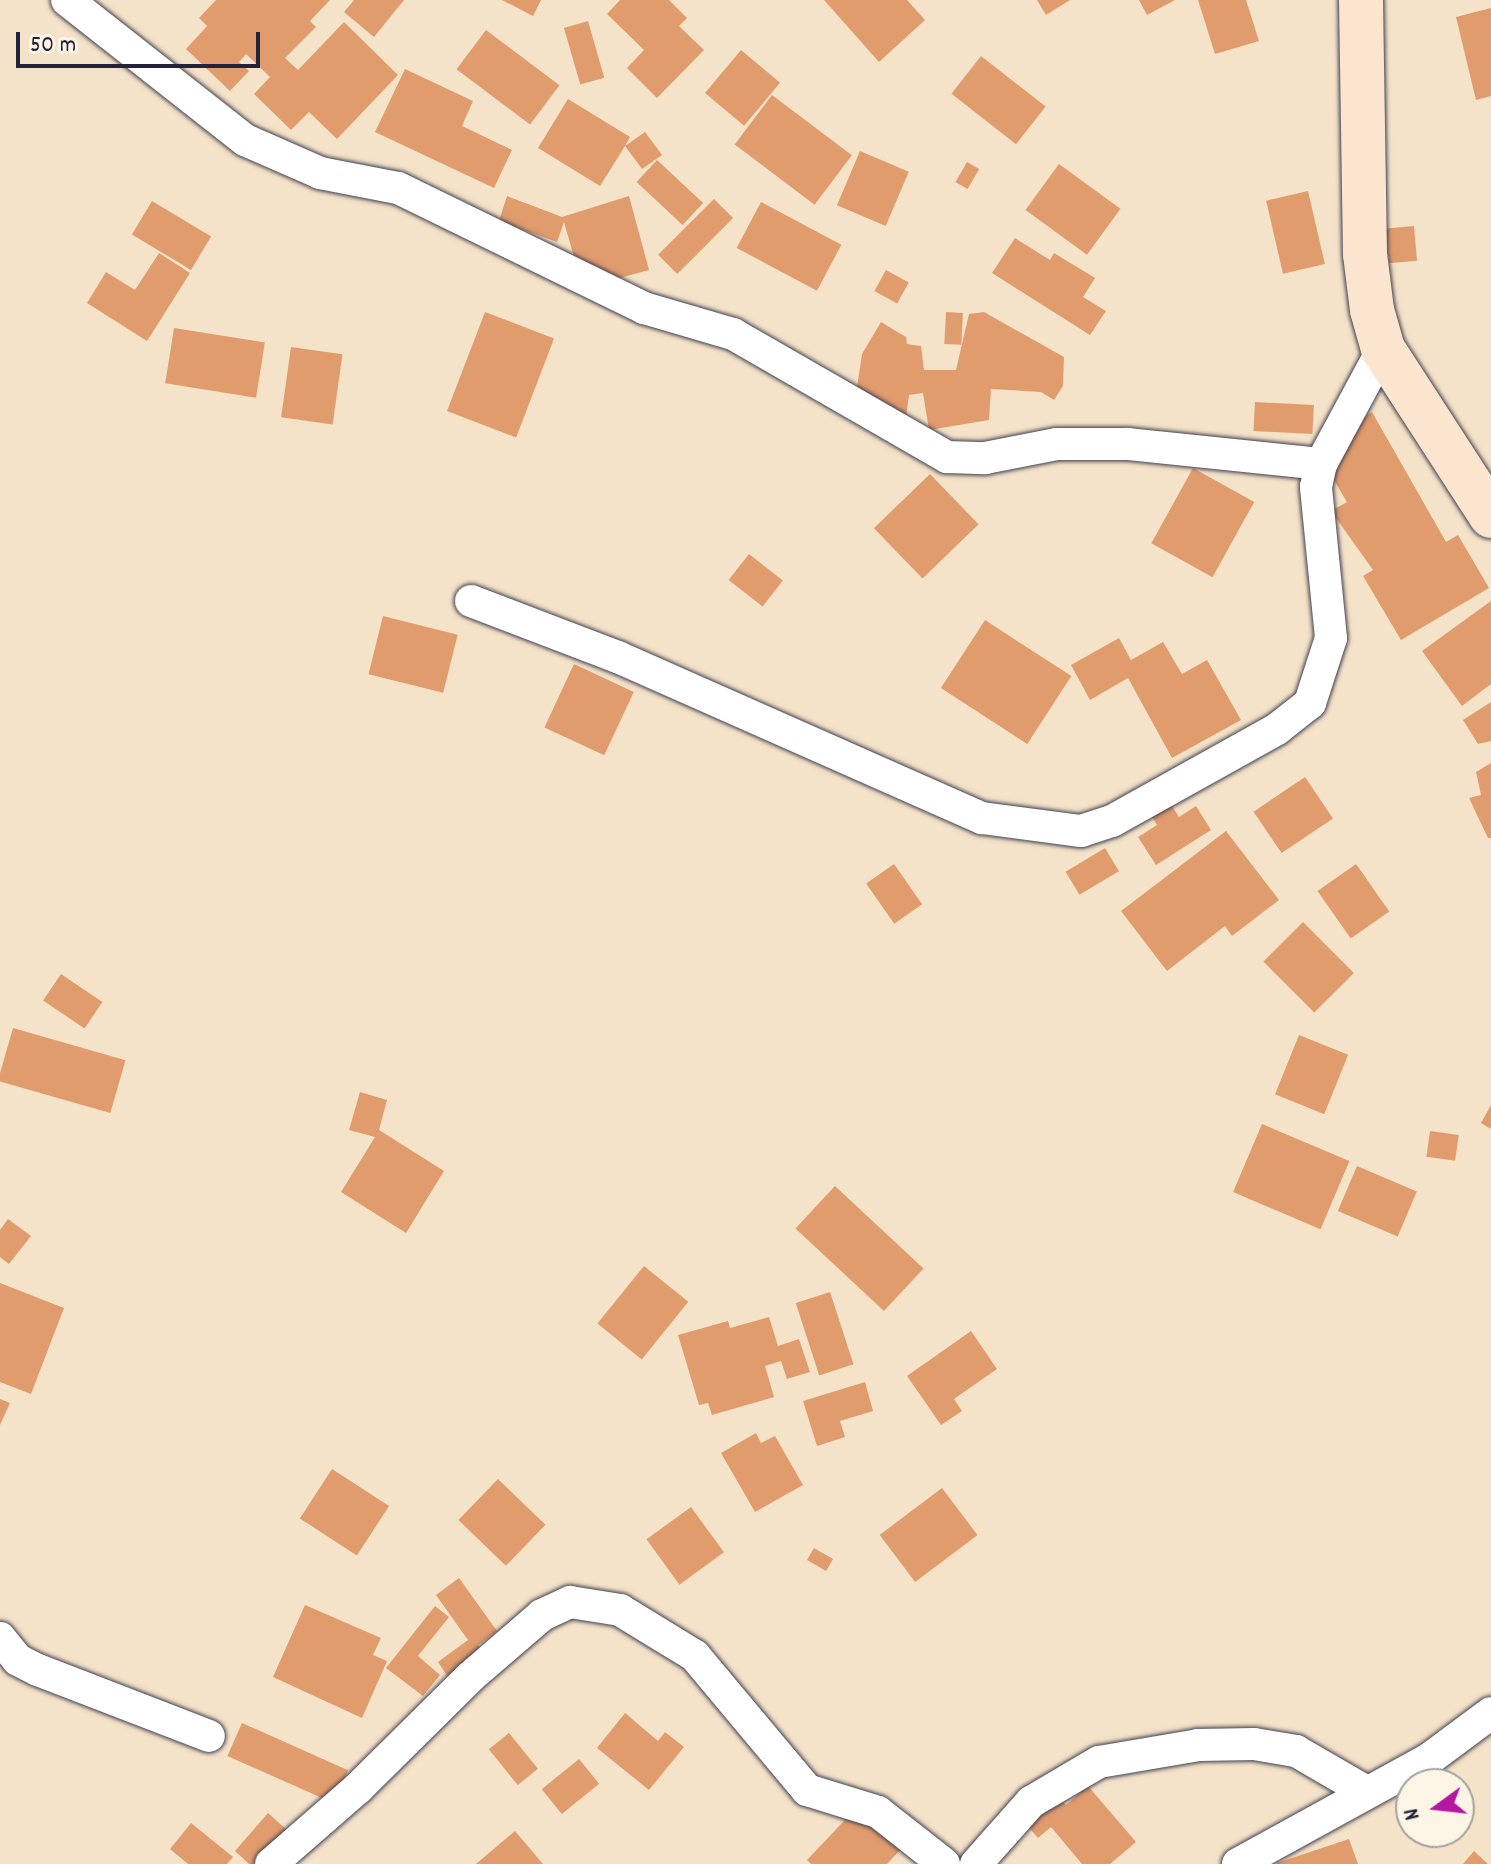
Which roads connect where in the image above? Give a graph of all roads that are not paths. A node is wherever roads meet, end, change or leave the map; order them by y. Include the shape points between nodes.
1 (67, 0) edge
2 (1361, 0) edge
3 (1383, 349) junction
4 (1321, 464) junction
5 (1491, 516) edge
6 (471, 601) dead end
7 (0, 1638) edge
8 (1491, 1713) edge
9 (209, 1736) dead end
10 (1365, 1791) junction
11 (271, 1864) edge
12 (944, 1864) edge
13 (976, 1864) edge
14 (1238, 1864) edge

1 - 4 street via 245,140 320,173 375,180 424,198 644,308 733,334 947,457 985,458 1057,444 1128,444
2 - 3 street via 1365,254
3 - 4 street
3 - 5 street
4 - 6 street via 1315,509 1331,638 1310,703 1277,729 1112,821 1081,831 982,818 618,657
7 - 9 street via 18,1660 38,1670
8 - 10 street via 1429,1759
10 - 13 street via 1296,1751 1254,1744 1198,1745 1099,1762 1031,1802
10 - 14 street
11 - 12 street via 358,1788 469,1678 542,1615 570,1602 620,1610 695,1656 807,1790 878,1812

